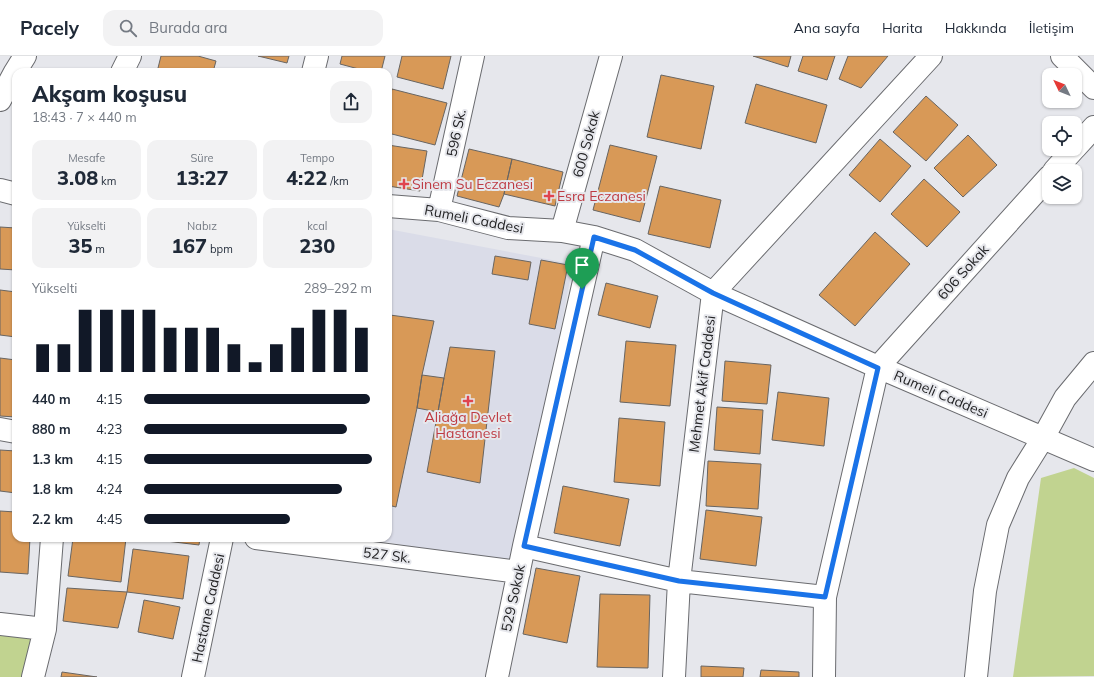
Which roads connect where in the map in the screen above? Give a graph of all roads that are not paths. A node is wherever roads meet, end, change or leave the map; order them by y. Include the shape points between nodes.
1 (25, 56) edge
2 (130, 56) edge
3 (316, 56) edge
4 (473, 56) edge
5 (611, 56) edge
6 (931, 56) edge
7 (1062, 56) edge
8 (18, 68) edge
9 (124, 68) edge
10 (314, 68) edge
11 (12, 78) edge
12 (1094, 88) edge
13 (0, 100) edge
14 (1094, 127) edge
15 (1082, 140) edge
16 (1068, 156) edge
17 (1060, 164) edge
18 (1042, 185) edge
19 (0, 190) edge
20 (12, 193) edge
21 (392, 206) edge
22 (439, 210) junction
23 (562, 231) junction
24 (594, 237) junction
25 (713, 293) junction
26 (1094, 363) edge
27 (878, 368) junction
28 (0, 429) edge
29 (12, 431) edge
30 (1043, 438) junction
31 (1094, 460) edge
32 (52, 542) edge
33 (221, 542) edge
34 (287, 542) edge
35 (524, 546) junction
36 (519, 572) junction
37 (679, 581) junction
38 (825, 597) junction
39 (0, 624) edge
40 (45, 628) junction
41 (33, 677) edge
42 (193, 677) edge
43 (497, 677) edge
44 (674, 677) edge
45 (824, 677) edge
46 (976, 677) edge

1 - 8 street
2 - 9 street
3 - 10 street
4 - 22 street, 596 Sk.
5 - 23 street, 600 Sokak
6 - 25 street
7 - 12 street
11 - 13 street
14 - 15 street
16 - 17 street
18 - 27 street, 606 Sokak
19 - 20 street
21 - 22 street, Rumeli Caddesi
22 - 23 street, Rumeli Caddesi via 508,228
23 - 24 street, Rumeli Caddesi
24 - 25 street, Rumeli Caddesi via 635,250
24 - 35 street, 529 Sokak
25 - 27 street, Rumeli Caddesi
25 - 37 street, Mehmet Akif Caddesi
26 - 30 street via 1065,398
27 - 30 street, Rumeli Caddesi
27 - 38 street
28 - 29 street
30 - 31 street, Rumeli Caddesi
30 - 46 street via 1018,478 998,525 985,591
32 - 40 street
33 - 42 street, Hastane Caddesi
34 - 36 street, 527 Sk.
35 - 36 street, 529 Sokak
35 - 37 street
36 - 43 street, 529 Sokak
37 - 38 street
37 - 44 street, Mehmet Akif Caddesi
38 - 45 street
39 - 40 street
40 - 41 street

